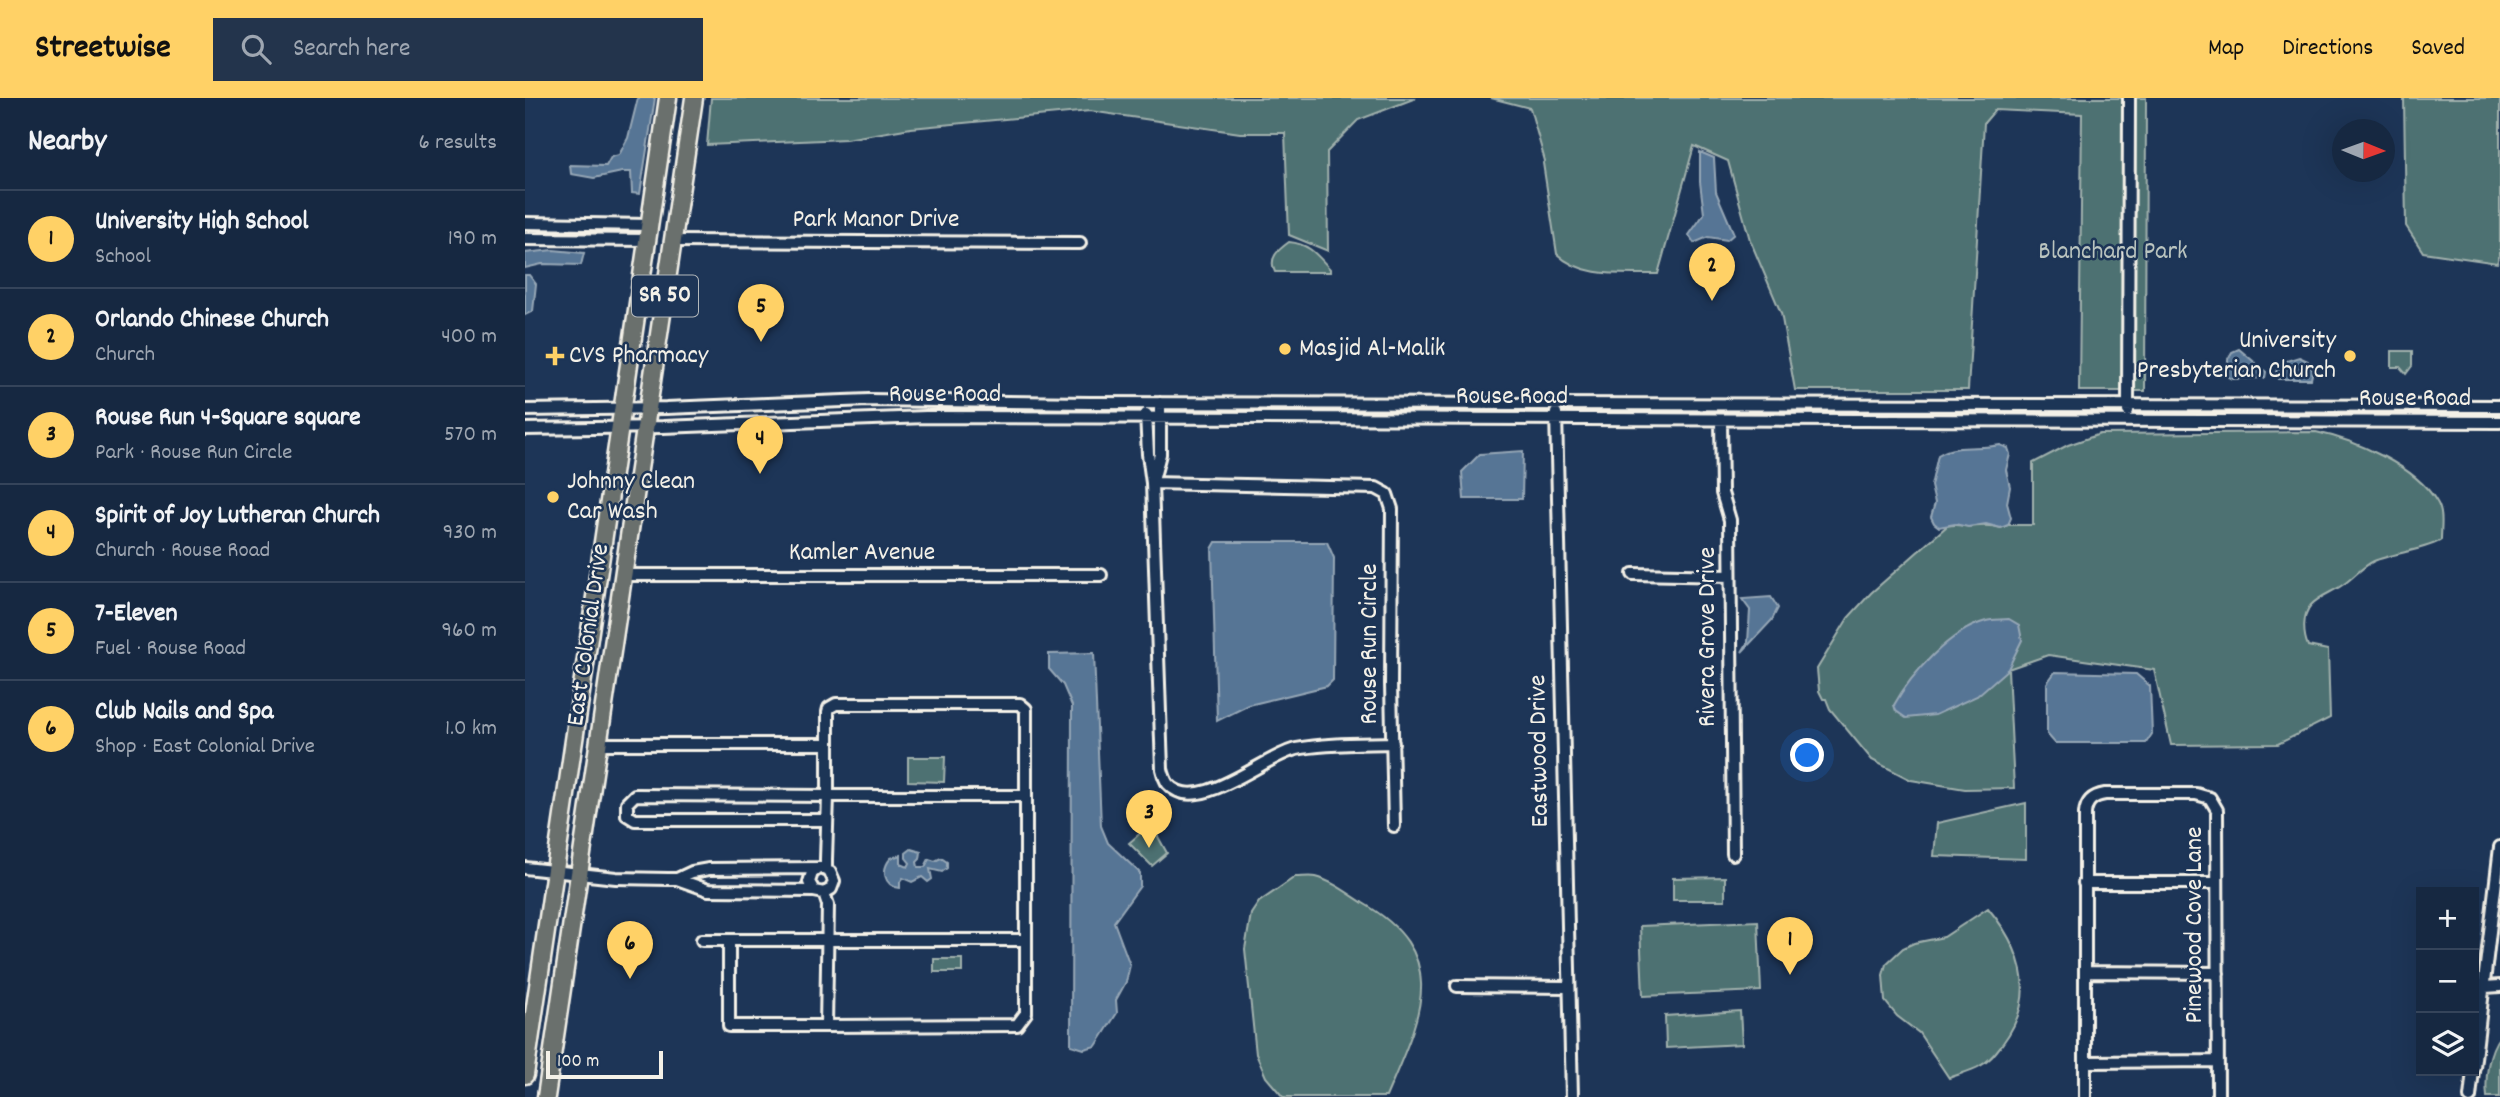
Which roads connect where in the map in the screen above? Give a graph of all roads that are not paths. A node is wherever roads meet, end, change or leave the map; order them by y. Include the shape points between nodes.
1 (669, 98) edge
2 (694, 98) edge
3 (2129, 98) edge
4 (525, 223) edge
5 (649, 232) junction
6 (525, 239) edge
7 (673, 241) junction
8 (1080, 243) dead end
9 (1146, 403) junction
10 (1160, 403) junction
11 (1555, 404) junction
12 (2128, 405) junction
13 (2500, 406) edge
14 (648, 408) junction
15 (623, 409) junction
16 (525, 410) edge
17 (1146, 419) junction
18 (1160, 419) junction
19 (1556, 420) junction
20 (1721, 420) junction
21 (2128, 421) junction
22 (2500, 422) edge
23 (645, 427) junction
24 (620, 428) junction
25 (525, 429) edge
26 (1148, 454) junction
27 (1160, 454) junction
28 (1152, 483) junction
29 (1633, 574) dead end
30 (623, 575) junction
31 (1101, 575) dead end
32 (1730, 576) junction
33 (1393, 743) junction
34 (598, 744) junction
35 (828, 744) junction
36 (828, 796) junction
37 (1026, 796) junction
38 (827, 820) junction
39 (1394, 826) dead end
40 (2500, 847) edge
41 (1733, 854) dead end
42 (525, 868) edge
43 (821, 869) junction
44 (555, 871) junction
45 (579, 875) junction
46 (677, 879) junction
47 (2084, 883) junction
48 (2217, 883) junction
49 (819, 892) junction
50 (702, 940) dead end
51 (729, 940) junction
52 (826, 940) junction
53 (1026, 940) junction
54 (2085, 972) junction
55 (2217, 973) junction
56 (1457, 986) dead end
57 (1568, 986) junction
58 (2485, 986) junction
59 (2500, 986) edge
60 (826, 1026) junction
61 (2479, 1028) edge
62 (2218, 1061) junction
63 (2085, 1062) junction
64 (525, 1075) edge
65 (2472, 1076) edge
66 (546, 1097) edge
67 (1572, 1097) edge
68 (2085, 1097) edge
69 (2218, 1097) edge
70 (2470, 1097) edge

1 - 5 highway, East Colonial Drive / SR 50
2 - 7 highway, East Colonial Drive / SR 50
3 - 12 street
4 - 5 street
5 - 6 street
5 - 15 highway, East Colonial Drive / SR 50
7 - 8 street, Park Manor Drive
7 - 14 highway, East Colonial Drive / SR 50
9 - 10 street, Rouse Road
9 - 14 street, Rouse Road via 882,400
9 - 17 street, Rouse Run Circle
10 - 11 street, Rouse Road
10 - 18 street, Rouse Run Circle
11 - 12 street, Rouse Road
11 - 19 street, Eastwood Drive
12 - 13 street, Rouse Road
12 - 21 street
14 - 15 street, Rouse Road
14 - 23 highway, East Colonial Drive / SR 50
15 - 16 street, Rouse Road
15 - 24 highway, East Colonial Drive / SR 50
17 - 18 street, Rouse Road
17 - 23 street, Rouse Road via 926,416
17 - 26 street, Rouse Run Circle
18 - 19 street, Rouse Road
18 - 27 street, Rouse Run Circle
19 - 20 street, Rouse Road
19 - 57 street, Eastwood Drive
20 - 21 street, Rouse Road
20 - 32 street, Rivera Grove Drive
21 - 22 street, Rouse Road
23 - 24 street, Rouse Road
23 - 30 highway, East Colonial Drive / SR 50
24 - 25 street, Rouse Road
24 - 44 highway, East Colonial Drive / SR 50
26 - 27 street
26 - 28 street, Rouse Run Circle
27 - 28 street, Rouse Run Circle
28 - 33 street, Rouse Run Circle via 1376,488 1387,494 1392,509
28 - 33 street, Rouse Run Circle via 1161,769 1168,784 1181,792 1201,794 1294,749
29 - 32 street
30 - 31 street, Kamler Avenue
30 - 34 highway, East Colonial Drive / SR 50
32 - 41 street, Rivera Grove Drive
33 - 39 street
34 - 35 street
34 - 45 highway, East Colonial Drive / SR 50
35 - 36 street
35 - 37 street via 828,712 836,705 1020,704 1026,709
36 - 37 street
36 - 38 street
36 - 38 street via 635,795 627,803 627,815 635,820
37 - 53 street
38 - 43 street
40 - 58 street
42 - 44 street
43 - 46 street via 709,869
43 - 49 street via 809,883
43 - 49 street via 834,881 831,889
44 - 45 street
44 - 64 highway, East Colonial Drive / SR 50
45 - 46 street
45 - 66 highway, East Colonial Drive / SR 50
46 - 49 street via 708,890
47 - 48 street
47 - 48 street, Pinewood Cove Lane via 2087,804 2105,794 2206,796 2216,806
47 - 54 street, Pinewood Cove Lane
48 - 55 street, Pinewood Cove Lane
49 - 52 street via 828,905
50 - 51 street
51 - 52 street
51 - 60 street via 729,1026
52 - 53 street
52 - 60 street
53 - 60 street via 1026,1013 1017,1025
54 - 55 street
54 - 63 street, Pinewood Cove Lane
55 - 62 street, Pinewood Cove Lane
56 - 57 street
57 - 67 street, Eastwood Drive
58 - 59 street
58 - 61 street
62 - 63 street
62 - 69 street, Pinewood Cove Lane
63 - 68 street, Pinewood Cove Lane
65 - 70 street

